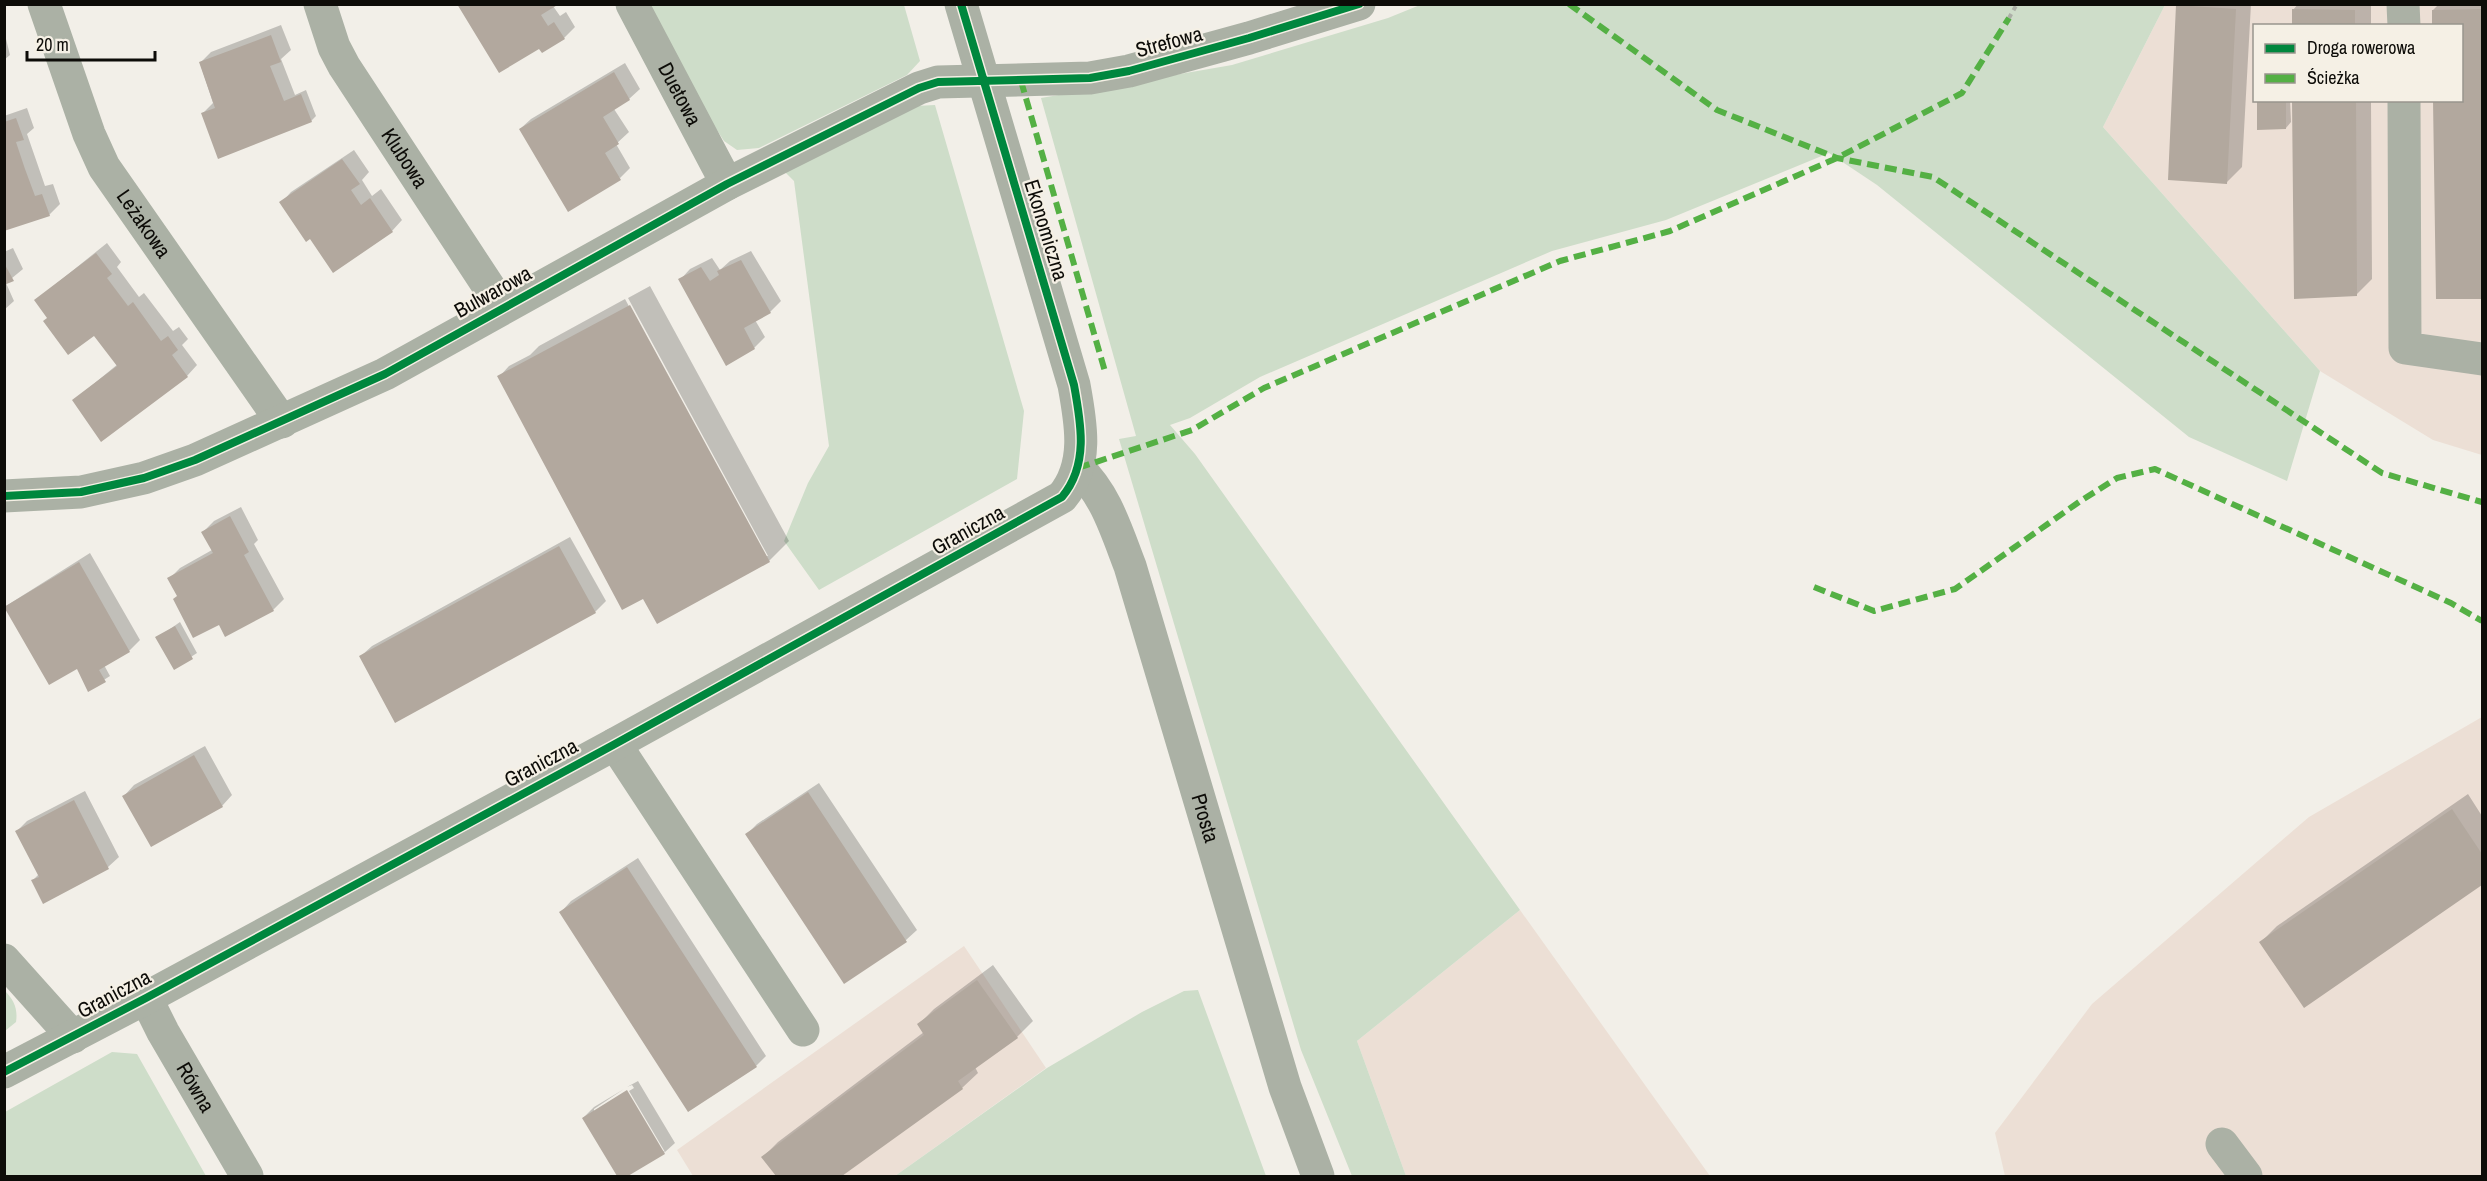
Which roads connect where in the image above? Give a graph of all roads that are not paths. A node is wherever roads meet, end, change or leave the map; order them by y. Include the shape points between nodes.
1 (44, 4) edge
2 (320, 4) edge
3 (632, 4) edge
4 (961, 4) edge
5 (1359, 4) edge
6 (2403, 4) edge
7 (2403, 24) edge
8 (984, 82) junction
9 (2404, 102) edge
10 (727, 184) junction
11 (502, 307) junction
12 (2482, 359) edge
13 (282, 422) junction
14 (1078, 468) junction
15 (4, 496) edge
16 (615, 744) junction
17 (4, 960) edge
18 (146, 998) junction
19 (803, 1030) dead end
20 (73, 1037) junction
21 (4, 1072) edge
22 (2222, 1144) dead end
23 (247, 1176) edge
24 (1318, 1176) edge
25 (2246, 1176) edge

1 - 13 street, Leżakowa via 104,167
2 - 11 street, Klubowa via 344,66
3 - 10 street, Duetowa
4 - 8 street, Ekonomiczna
5 - 8 street, Strefowa via 1130,71 1090,78
6 - 7 street
8 - 10 street, Bulwarowa via 938,82 919,88
8 - 14 street, Ekonomiczna via 1074,385 1082,443
9 - 12 street via 2405,348
10 - 11 street, Bulwarowa
11 - 13 street, Bulwarowa via 385,374
13 - 15 street, Bulwarowa via 144,478 81,492
14 - 16 street, Graniczna via 1071,487 1052,504
14 - 24 street, Prosta via 1106,503 1130,566 1285,1087
16 - 18 street, Graniczna
16 - 19 street
17 - 20 street
18 - 20 street, Graniczna
18 - 23 street, Równa
20 - 21 street, Graniczna
22 - 25 street

